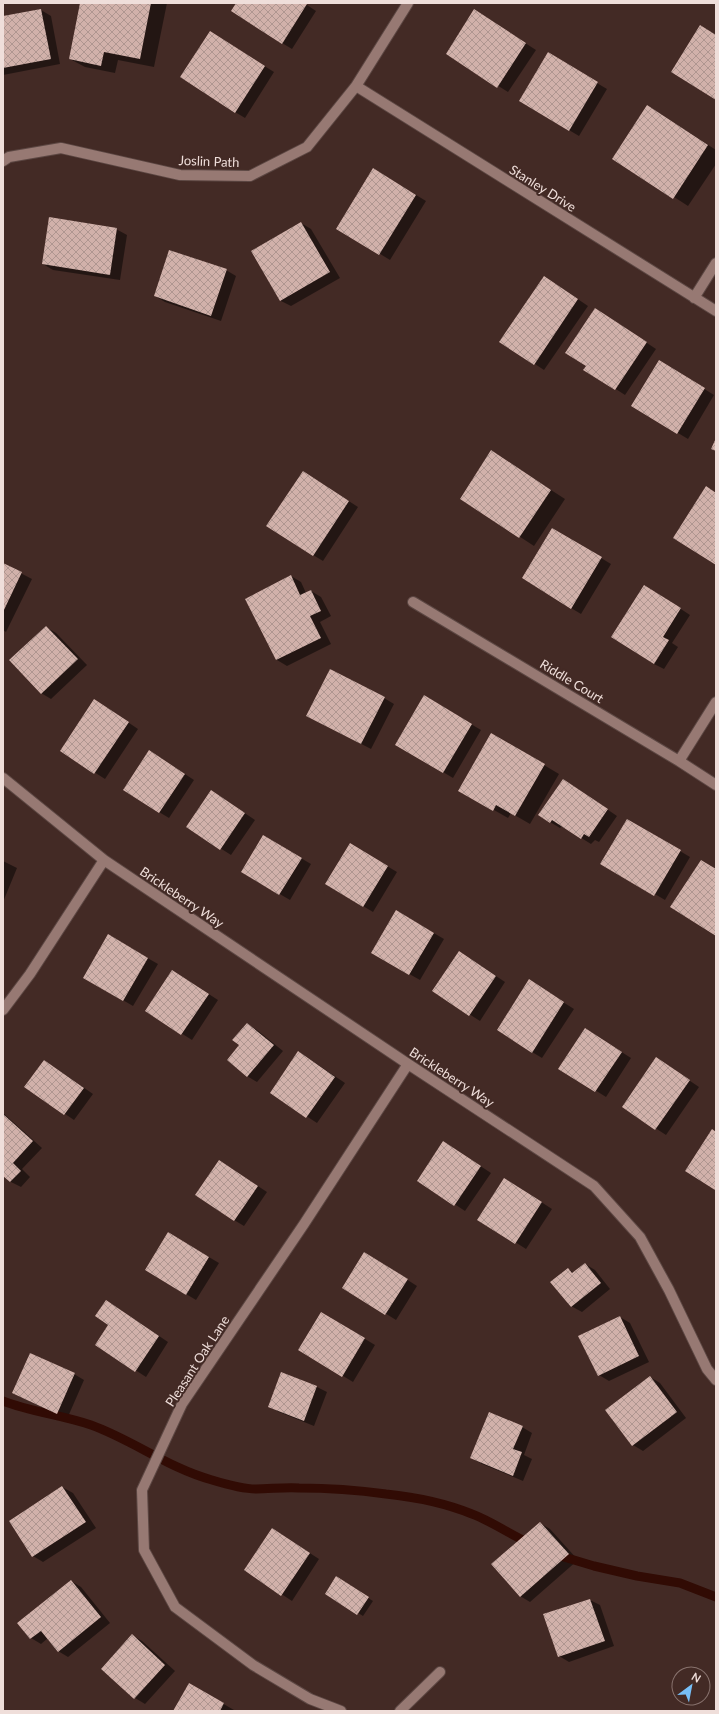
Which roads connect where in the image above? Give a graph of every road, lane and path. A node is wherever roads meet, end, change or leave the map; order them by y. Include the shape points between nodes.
1 (408, 3) edge
2 (356, 86) junction
3 (3, 160) edge
4 (716, 263) edge
5 (694, 298) junction
6 (716, 311) edge
7 (413, 602) dead end
8 (716, 702) edge
9 (679, 761) junction
10 (3, 778) edge
11 (716, 784) edge
12 (104, 860) junction
13 (3, 1010) edge
14 (408, 1064) junction
15 (716, 1380) edge
16 (440, 1672) dead end
17 (341, 1711) edge
18 (400, 1711) edge

1 - 2 street, Joslin Path
2 - 3 street, Joslin Path via 307,147 250,176 180,175 61,148
2 - 5 street, Stanley Drive
4 - 5 street
5 - 6 street, Stanley Drive
7 - 9 street, Riddle Court
8 - 9 street
9 - 11 street, Riddle Court
10 - 12 street, Brickleberry Way
12 - 13 street via 30,974
12 - 14 street, Brickleberry Way
14 - 15 street, Brickleberry Way via 594,1186 640,1236 707,1369
14 - 17 street, Pleasant Oak Lane via 182,1404 142,1490 144,1550 175,1608 253,1665 310,1699
16 - 18 street

